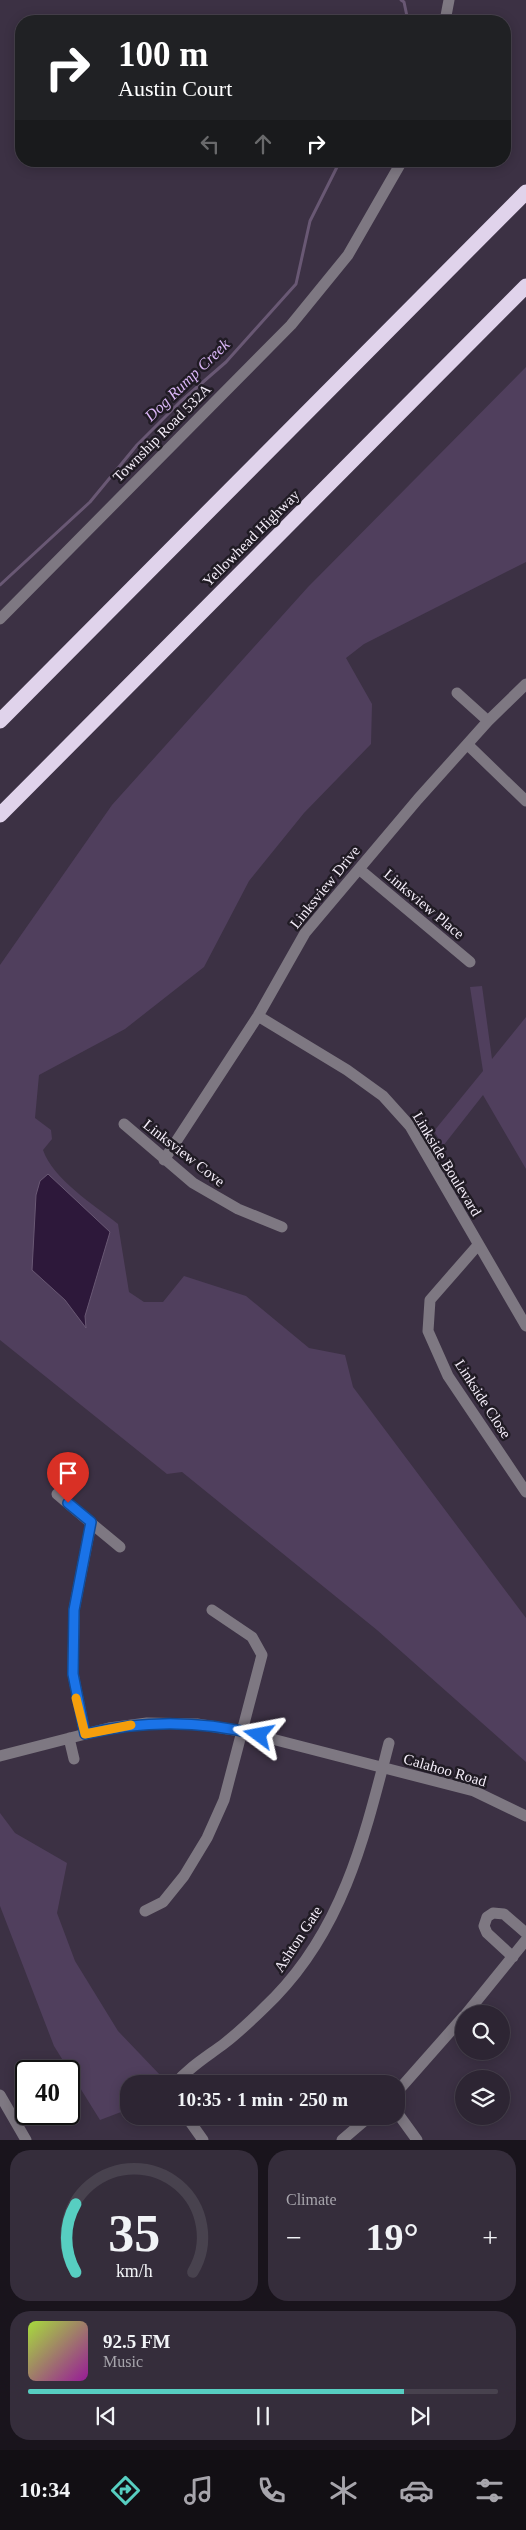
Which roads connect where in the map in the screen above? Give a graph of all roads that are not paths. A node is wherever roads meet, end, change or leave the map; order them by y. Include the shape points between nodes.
1 (449, 0) edge
2 (446, 15) edge
3 (399, 167) edge
4 (526, 192) edge
5 (526, 286) edge
6 (0, 619) edge
7 (526, 684) edge
8 (457, 693) dead end
9 (0, 721) edge
10 (488, 721) junction
11 (468, 745) junction
12 (526, 801) edge
13 (0, 815) edge
14 (359, 869) junction
15 (470, 962) dead end
16 (258, 1016) junction
17 (124, 1124) dead end
18 (164, 1160) junction
19 (282, 1227) dead end
20 (478, 1245) junction
21 (526, 1326) edge
22 (526, 1492) edge
23 (57, 1494) dead end
24 (91, 1522) junction
25 (120, 1547) dead end
26 (212, 1610) dead end
27 (241, 1731) junction
28 (85, 1734) junction
29 (69, 1738) junction
30 (389, 1743) dead end
31 (0, 1756) edge
32 (74, 1759) dead end
33 (383, 1768) junction
34 (526, 1816) edge
35 (145, 1911) dead end
36 (526, 1933) edge
37 (526, 1940) edge
38 (513, 1957) junction
39 (473, 2005) edge
40 (455, 2026) edge
41 (182, 2075) edge
42 (405, 2083) edge
43 (0, 2095) edge
44 (405, 2123) edge
45 (192, 2125) edge
46 (360, 2125) edge
47 (26, 2140) edge
48 (203, 2140) edge
49 (342, 2140) edge
50 (417, 2140) edge

1 - 2 street
3 - 6 street, Township Road 532A via 348,255 290,325
4 - 9 highway
5 - 13 highway, Yellowhead Highway
7 - 10 street, Linksview Drive
8 - 10 street
10 - 11 street, Linksview Drive
11 - 12 street
11 - 14 street, Linksview Drive
14 - 15 street, Linksview Place
14 - 16 street, Linksview Drive via 305,933
16 - 18 street, Linksview Drive
16 - 20 street, Linkside Boulevard via 383,1096 410,1126
17 - 18 street, Linksview Cove
18 - 19 street, Linksview Cove via 219,1200
20 - 21 street, Linkside Boulevard
20 - 22 street, Linkside Close via 430,1300 428,1331 448,1376
23 - 24 street
24 - 25 street
24 - 28 street via 74,1610 73,1674
26 - 27 street via 252,1637 262,1655
27 - 28 street, Calahoo Road via 197,1724 147,1723
27 - 33 street, Calahoo Road
27 - 35 street via 224,1800 207,1838 184,1876 163,1902
28 - 29 street, Calahoo Road
29 - 31 street, Calahoo Road
29 - 32 street
30 - 33 street, Calahoo Road
33 - 34 street, Calahoo Road via 474,1791
33 - 41 street, Ashton Gate via 344,1893 302,1966 254,2018
36 - 38 street via 504,1914 493,1913 487,1917 484,1926 487,1933
37 - 38 street
38 - 39 street
40 - 42 street
43 - 47 street
44 - 50 street
45 - 48 street
46 - 49 street

